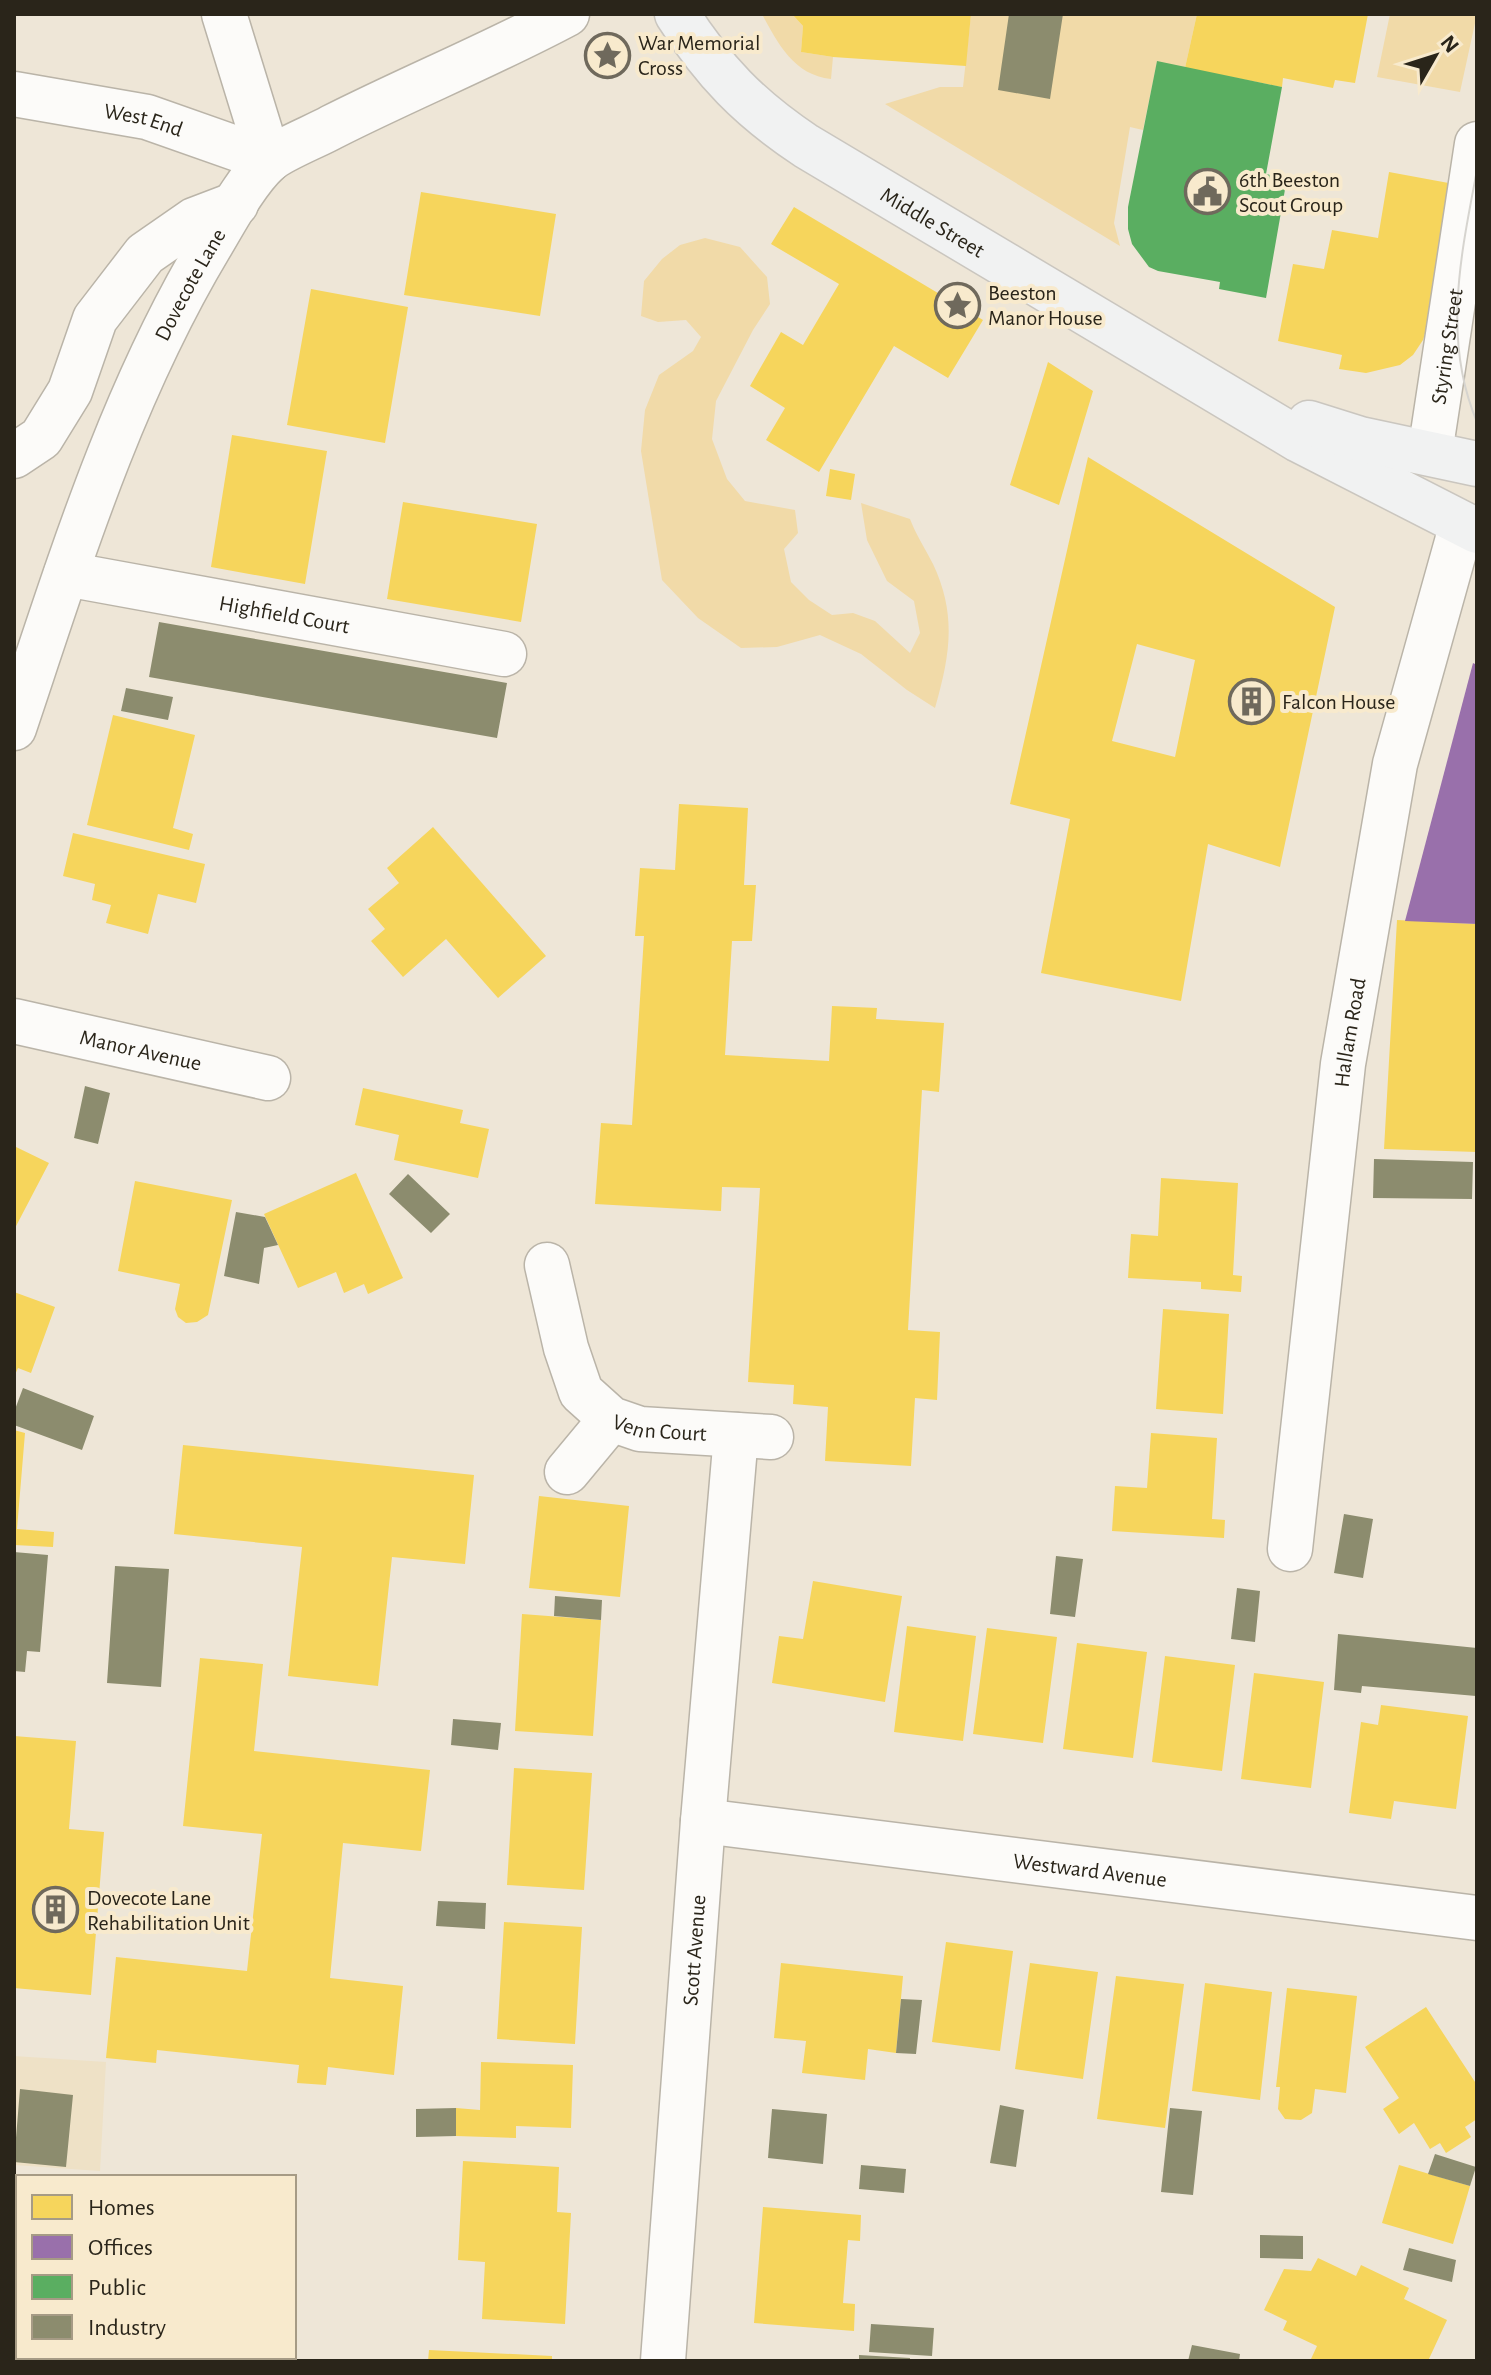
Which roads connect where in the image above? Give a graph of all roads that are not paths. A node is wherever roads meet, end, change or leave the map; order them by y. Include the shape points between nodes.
1 (224, 14) edge
2 (567, 14) edge
3 (677, 14) edge
4 (14, 94) edge
5 (1477, 144) edge
6 (269, 160) junction
7 (236, 204) junction
8 (1477, 358) edge
9 (1220, 392) junction
10 (1436, 409) junction
11 (1430, 453) junction
12 (14, 456) edge
13 (1477, 464) edge
14 (1472, 524) edge
15 (66, 574) junction
16 (504, 654) dead end
17 (14, 728) edge
18 (14, 1021) edge
19 (268, 1078) dead end
20 (547, 1265) dead end
21 (611, 1419) junction
22 (567, 1472) dead end
23 (726, 1539) joint
24 (1290, 1549) dead end
25 (703, 1821) junction
26 (1477, 1918) edge
27 (663, 2361) edge

1 - 6 street
2 - 6 street, Dovecote Lane
3 - 9 main road, Middle Street via 703,53 766,119
4 - 6 street, West End via 147,117
5 - 10 street, Styring Street
6 - 7 street, Dovecote Lane
7 - 12 street via 194,220 145,254 95,319 70,391 41,438
7 - 15 street, Dovecote Lane via 192,276 129,403
8 - 10 street
9 - 11 main road, Middle Street via 1360,439
9 - 14 main road, Middle Street via 1299,440
10 - 11 street, Styring Street
11 - 13 main road, Middle Street
11 - 14 main road via 1431,476
14 - 24 street, Hallam Road via 1395,764 1343,1064
15 - 16 street, Highfield Court
15 - 17 street, Dovecote Lane
18 - 19 street, Manor Avenue
20 - 21 street, Venn Court via 581,1392
21 - 22 street
21 - 23 street, Venn Court via 640,1429 754,1436
23 - 25 street, Scott Avenue
25 - 26 street, Westward Avenue
25 - 27 street, Scott Avenue

